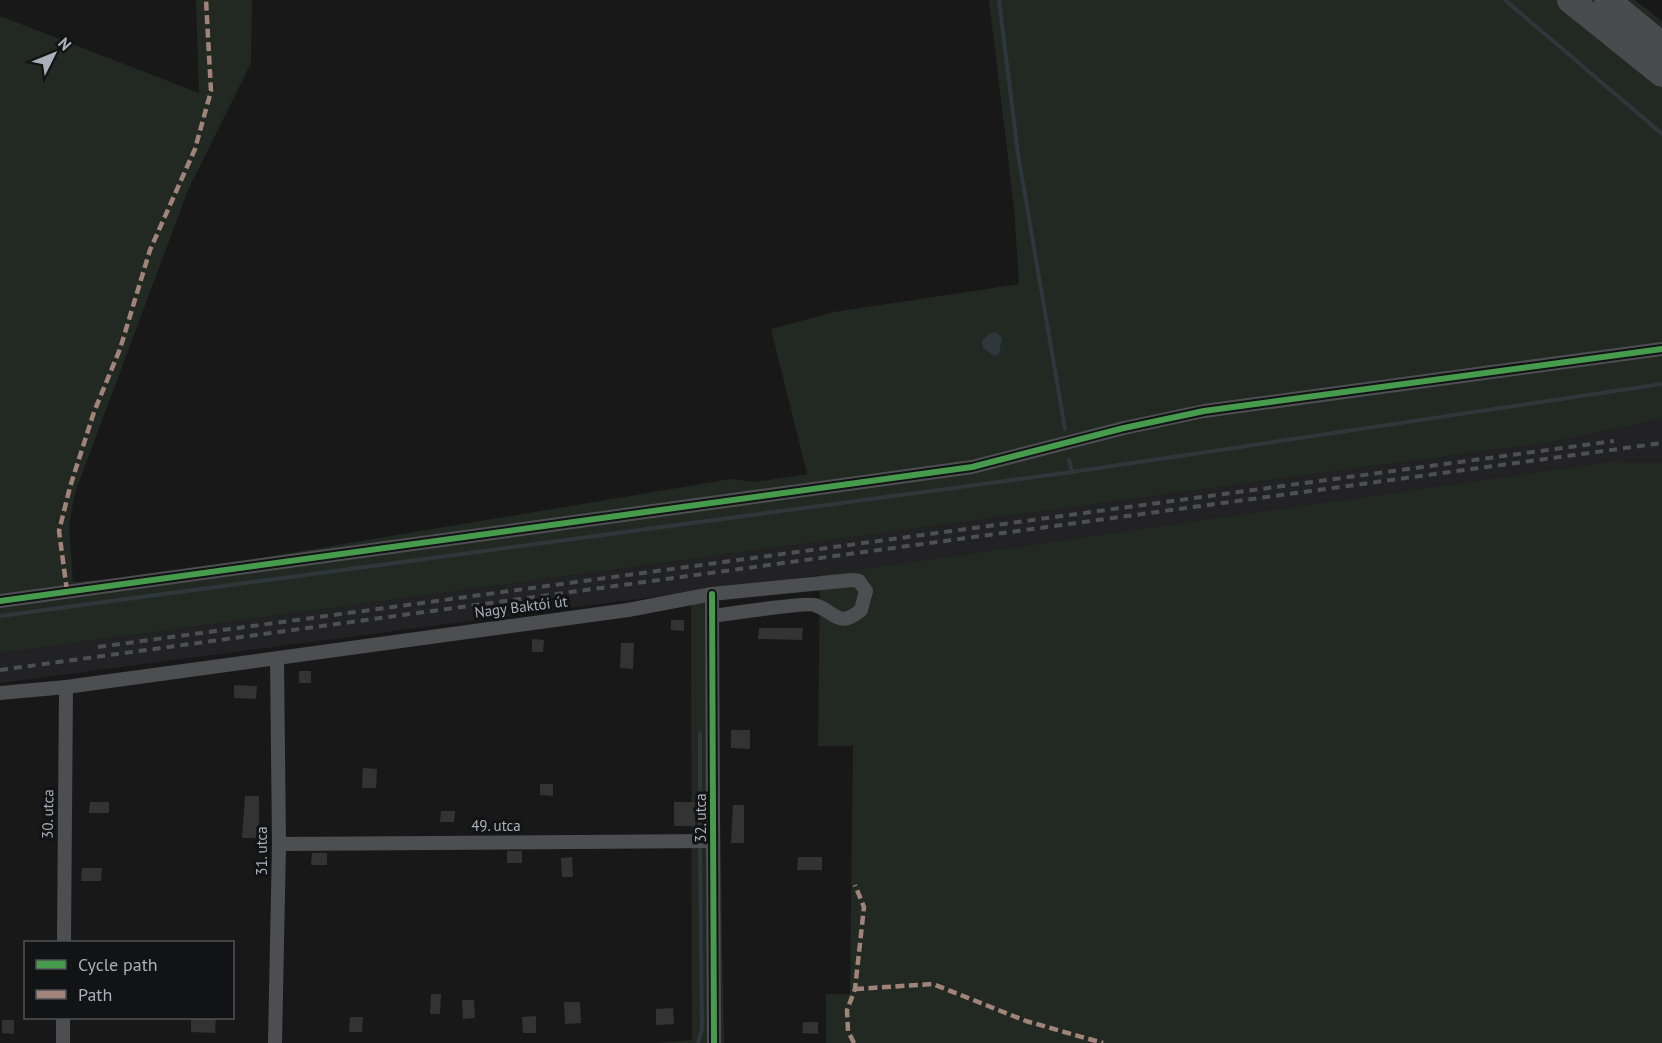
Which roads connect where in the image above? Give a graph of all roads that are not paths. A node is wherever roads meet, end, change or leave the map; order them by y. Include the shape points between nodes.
1 (1570, 0) edge
2 (1606, 0) edge
3 (1662, 45) edge
4 (1662, 74) edge
5 (1662, 349) edge
6 (712, 594) junction
7 (0, 601) edge
8 (712, 616) junction
9 (277, 659) junction
10 (66, 687) junction
11 (0, 693) edge
12 (713, 841) junction
13 (279, 844) junction
14 (64, 941) edge
15 (63, 1019) edge
16 (63, 1043) edge
17 (275, 1043) edge
18 (714, 1043) edge

1 - 4 highway
2 - 3 highway
5 - 7 street via 1204,411 972,466
6 - 8 street, 32. utca
6 - 8 street, Nagy Baktói út via 852,580 859,581 866,591 861,610 846,619 814,604
6 - 9 street, Nagy Baktói út via 628,610
8 - 12 street, 32. utca
9 - 10 street, Nagy Baktói út
9 - 13 street, 31. utca
10 - 11 street, Nagy Baktói út
10 - 14 street, 30. utca
12 - 13 street, 49. utca
12 - 18 street, 32. utca
13 - 17 street, 31. utca
15 - 16 street

